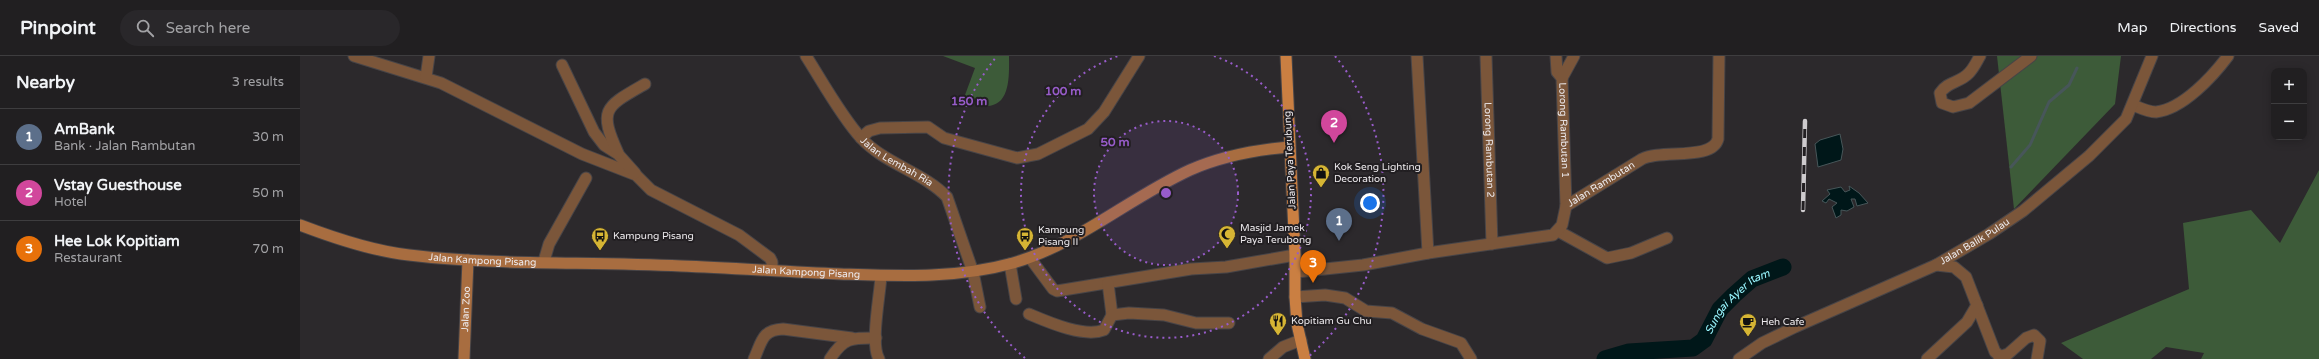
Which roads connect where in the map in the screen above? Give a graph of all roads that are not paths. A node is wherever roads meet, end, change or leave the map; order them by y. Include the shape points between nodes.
1 (354, 56) edge
2 (429, 56) edge
3 (806, 56) edge
4 (1139, 56) edge
5 (1286, 56) edge
6 (1417, 56) edge
7 (1486, 56) edge
8 (1556, 56) edge
9 (1574, 56) edge
10 (1719, 56) edge
11 (1980, 56) edge
12 (2031, 56) edge
13 (2152, 56) edge
14 (2228, 56) edge
15 (562, 65) dead end
16 (426, 77) junction
17 (1562, 78) junction
18 (645, 84) dead end
19 (2133, 105) junction
20 (861, 138) junction
21 (1289, 147) junction
22 (618, 154) junction
23 (636, 174) junction
24 (586, 178) dead end
25 (1566, 206) junction
26 (300, 225) edge
27 (1558, 231) junction
28 (1668, 238) dead end
29 (1492, 244) junction
30 (1428, 252) junction
31 (1295, 255) junction
32 (427, 256) junction
33 (1030, 258) junction
34 (468, 260) junction
35 (513, 261) junction
36 (544, 261) junction
37 (1010, 264) junction
38 (1936, 265) junction
39 (772, 270) junction
40 (973, 272) junction
41 (1296, 272) junction
42 (882, 276) junction
43 (1108, 283) junction
44 (1295, 297) junction
45 (1016, 299) dead end
46 (1977, 305) junction
47 (980, 307) dead end
48 (1029, 314) dead end
49 (1112, 315) junction
50 (1229, 323) dead end
51 (852, 338) junction
52 (876, 338) junction
53 (1301, 340) junction
54 (2002, 358) edge
55 (464, 359) edge
56 (754, 359) edge
57 (830, 359) edge
58 (879, 359) edge
59 (1269, 359) edge
60 (1305, 359) edge
61 (1471, 359) edge
62 (1739, 359) edge
63 (1927, 359) edge
64 (2037, 359) edge

1 - 16 street
2 - 16 street
3 - 20 street, Jalan Lembah Ria
4 - 20 street via 1104,112 1088,129 1038,154 1017,158 944,138 928,127 880,128 869,131
5 - 21 main road, Jalan Paya Terubung
6 - 30 street
7 - 29 street, Lorong Rambutan 2
8 - 17 street, Lorong Rambutan 1 via 1557,72
9 - 17 street
10 - 25 street, Jalan Rambutan via 1718,139 1714,148 1706,152 1647,157
11 - 12 street via 1969,73 1945,85 1940,93 1942,103 1952,107 1969,103
13 - 19 street, Jalan Balik Pulau
14 - 19 street via 2196,91 2171,107 2155,112
15 - 22 street via 594,132 604,144
16 - 23 street via 582,154
17 - 25 street, Lorong Rambutan 1
18 - 22 street via 615,103 607,114 606,127
19 - 38 street, Jalan Balik Pulau via 2115,132 2023,211 1990,234
20 - 40 street, Jalan Lembah Ria via 894,164 938,188 947,197
21 - 31 main road, Jalan Paya Terubung
21 - 33 main road, Jalan Kampong Pisang via 1241,153 1189,171 1064,243
22 - 23 street
23 - 39 street via 651,190 738,234 770,258
24 - 36 street via 549,244
25 - 27 street, Jalan Rambutan
26 - 32 main road, Jalan Kampong Pisang via 351,242 407,255
27 - 28 street via 1607,258 1632,253
27 - 29 street via 1547,237
29 - 30 street
30 - 41 street via 1363,265
31 - 41 main road, Jalan Paya Terubung
31 - 43 street
32 - 34 main road, Jalan Kampong Pisang
32 - 35 main road via 445,252 499,253
33 - 37 main road, Jalan Kampong Pisang
33 - 43 street via 1057,291
34 - 35 main road, Jalan Kampong Pisang
34 - 55 main road, Jalan Zoo
35 - 36 main road, Jalan Kampong Pisang
36 - 39 main road, Jalan Kampong Pisang
37 - 40 main road, Jalan Kampong Pisang
37 - 45 street
38 - 46 street via 1954,267 1966,277
38 - 62 street, Jalan Balik Pulau via 1795,327 1762,343
39 - 42 main road, Jalan Kampong Pisang
40 - 42 main road, Jalan Kampong Pisang via 935,277
40 - 47 street, Jalan Lembah Ria
41 - 44 main road, Jalan Paya Terubung
42 - 52 street
43 - 49 street
44 - 53 main road, Jalan Paya Terubung
44 - 61 street via 1345,298 1366,311 1392,313 1422,329 1462,343
46 - 54 street via 1995,352
46 - 63 street via 1967,322
48 - 49 street via 1074,330 1100,332 1107,327
49 - 50 street via 1164,315 1196,322
51 - 52 street
51 - 56 street via 774,329 765,335
51 - 57 street via 841,344
52 - 58 street
53 - 59 street via 1283,346
53 - 60 main road, Jalan Paya Terubung
54 - 64 street via 2026,338 2034,335 2040,341

